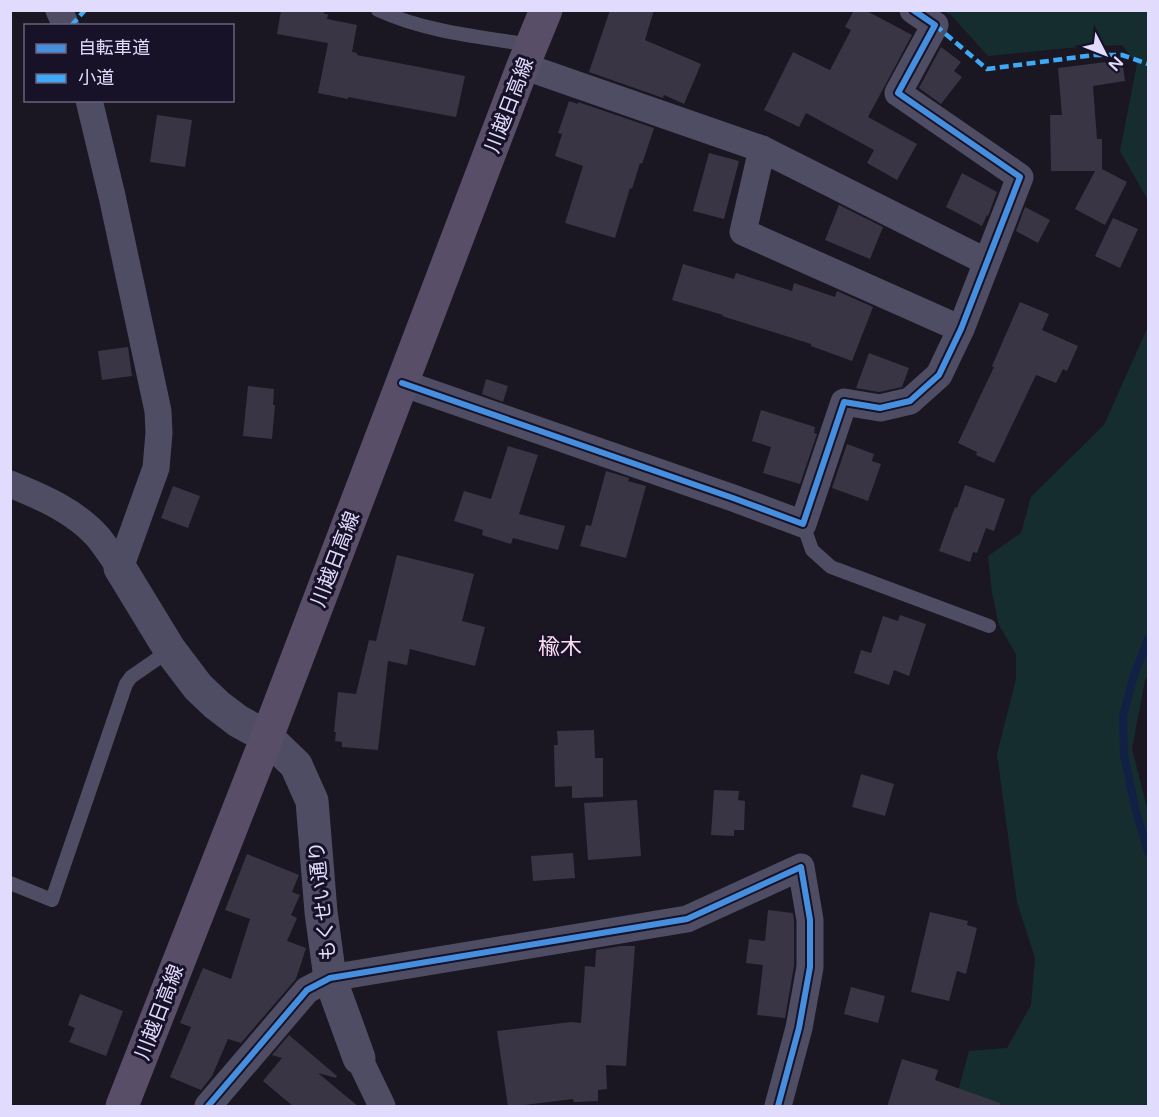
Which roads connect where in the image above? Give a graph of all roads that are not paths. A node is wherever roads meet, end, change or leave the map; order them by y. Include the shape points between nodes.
1 (59, 10) edge
2 (378, 10) edge
3 (546, 10) edge
4 (913, 10) edge
5 (65, 24) edge
6 (527, 56) junction
7 (89, 102) edge
8 (762, 149) junction
9 (987, 262) junction
10 (961, 329) junction
11 (402, 383) junction
12 (10, 484) edge
13 (803, 524) junction
14 (120, 568) junction
15 (989, 626) dead end
16 (170, 650) junction
17 (267, 737) junction
18 (10, 883) edge
19 (330, 978) junction
20 (359, 1058) joint
21 (122, 1107) edge
22 (208, 1107) edge
23 (382, 1107) edge
24 (778, 1107) edge

1 - 5 street
2 - 6 lane
3 - 6 main road, 川越日高線
4 - 9 street via 935,25 898,93 1020,177
6 - 8 street
6 - 11 main road, 川越日高線
7 - 14 street via 158,411 156,468
8 - 9 street
8 - 10 street via 743,232
9 - 10 street
10 - 13 street via 939,375 910,401 880,408 844,402
11 - 13 street
11 - 17 main road, 川越日高線
12 - 14 street via 79,519
13 - 15 lane via 812,550 831,567
14 - 16 street, もくせい通り
16 - 17 street, もくせい通り via 217,705
16 - 18 lane via 126,684 52,900
17 - 19 street, もくせい通り via 296,765 312,801
17 - 21 main road, 川越日高線
19 - 20 street, もくせい通り
19 - 22 street via 308,990
19 - 24 street via 687,919 801,867 810,920 810,967
20 - 23 street, もくせい通り

